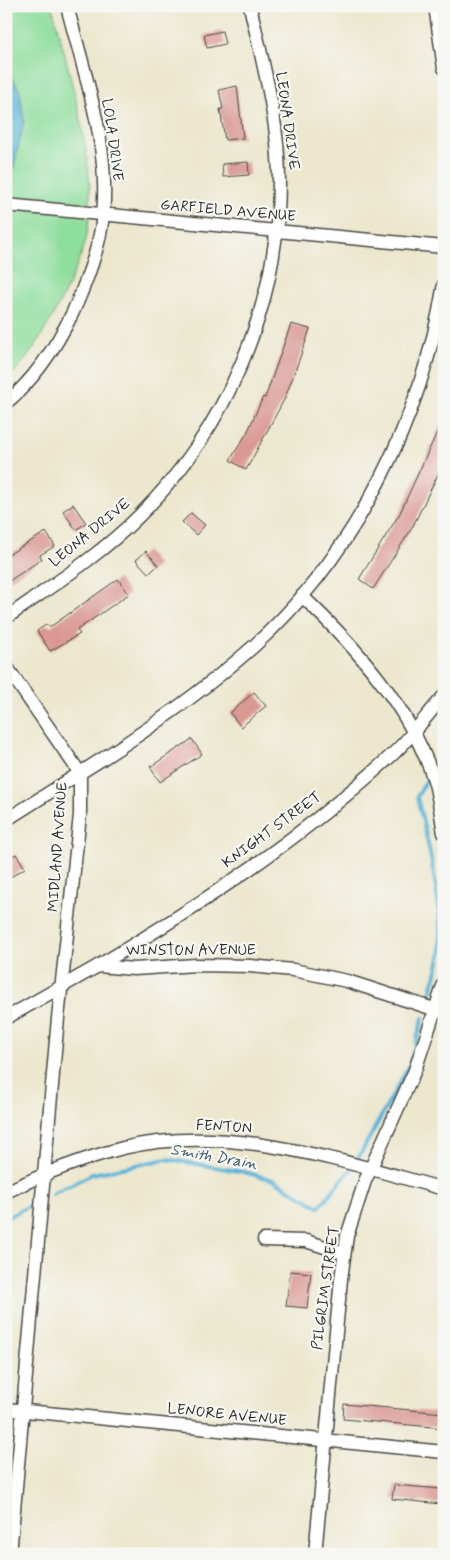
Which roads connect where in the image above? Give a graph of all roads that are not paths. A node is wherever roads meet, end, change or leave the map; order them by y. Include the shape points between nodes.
1 (67, 6) edge
2 (250, 6) edge
3 (435, 6) edge
4 (444, 68) edge
5 (8, 206) edge
6 (103, 214) junction
7 (275, 231) junction
8 (444, 247) edge
9 (444, 284) edge
10 (6, 403) edge
11 (302, 596) junction
12 (6, 618) edge
13 (6, 666) edge
14 (444, 696) edge
15 (412, 734) junction
16 (80, 773) junction
17 (6, 820) edge
18 (444, 833) edge
19 (98, 966) junction
20 (444, 982) edge
21 (62, 987) junction
22 (440, 1011) edge
23 (6, 1018) edge
24 (371, 1170) junction
25 (44, 1175) junction
26 (444, 1190) edge
27 (6, 1192) edge
28 (264, 1240) dead end
29 (344, 1253) junction
30 (6, 1410) edge
31 (24, 1411) junction
32 (325, 1442) junction
33 (444, 1452) edge
34 (10, 1554) edge
35 (315, 1554) edge

1 - 6 street, LOLA DRIVE via 96,125 104,183
2 - 7 street, LEONA DRIVE via 276,140 279,180
3 - 4 street
5 - 6 street, GARFIELD AVENUE
6 - 7 street, GARFIELD AVENUE
6 - 10 street, LOLA DRIVE via 91,269 70,318 35,373
7 - 8 street, GARFIELD AVENUE
7 - 12 street, LEONA DRIVE via 268,282 249,345 222,405 191,455 155,500 113,540
9 - 11 street, MIDLAND AVENUE via 434,334 405,424 360,513
11 - 15 street via 362,656 402,713
11 - 16 street, MIDLAND AVENUE via 255,645 203,690 166,718
13 - 16 street
14 - 15 street, KNIGHT STREET
15 - 18 street via 434,781
15 - 19 street, KNIGHT STREET via 346,796 286,843
16 - 17 street
16 - 21 street, MIDLAND AVENUE via 80,815
19 - 21 street
19 - 22 street, WINSTON AVENUE via 134,969 250,966 293,970 346,981
20 - 22 street, PILGRIM STREET
21 - 23 street
21 - 25 street, MIDLAND AVENUE
22 - 24 street, PILGRIM STREET
24 - 25 street, FENTON via 272,1147 196,1140 124,1147
24 - 26 street, FENTON
24 - 29 street, PILGRIM STREET via 352,1220
25 - 27 street, FENTON
25 - 31 street, MIDLAND AVENUE
28 - 29 street via 306,1241
29 - 32 street, PILGRIM STREET
30 - 31 street, LENORE AVENUE
31 - 32 street, LENORE AVENUE
31 - 34 street, MIDLAND AVENUE
32 - 33 street, LENORE AVENUE
32 - 35 street, PILGRIM STREET

